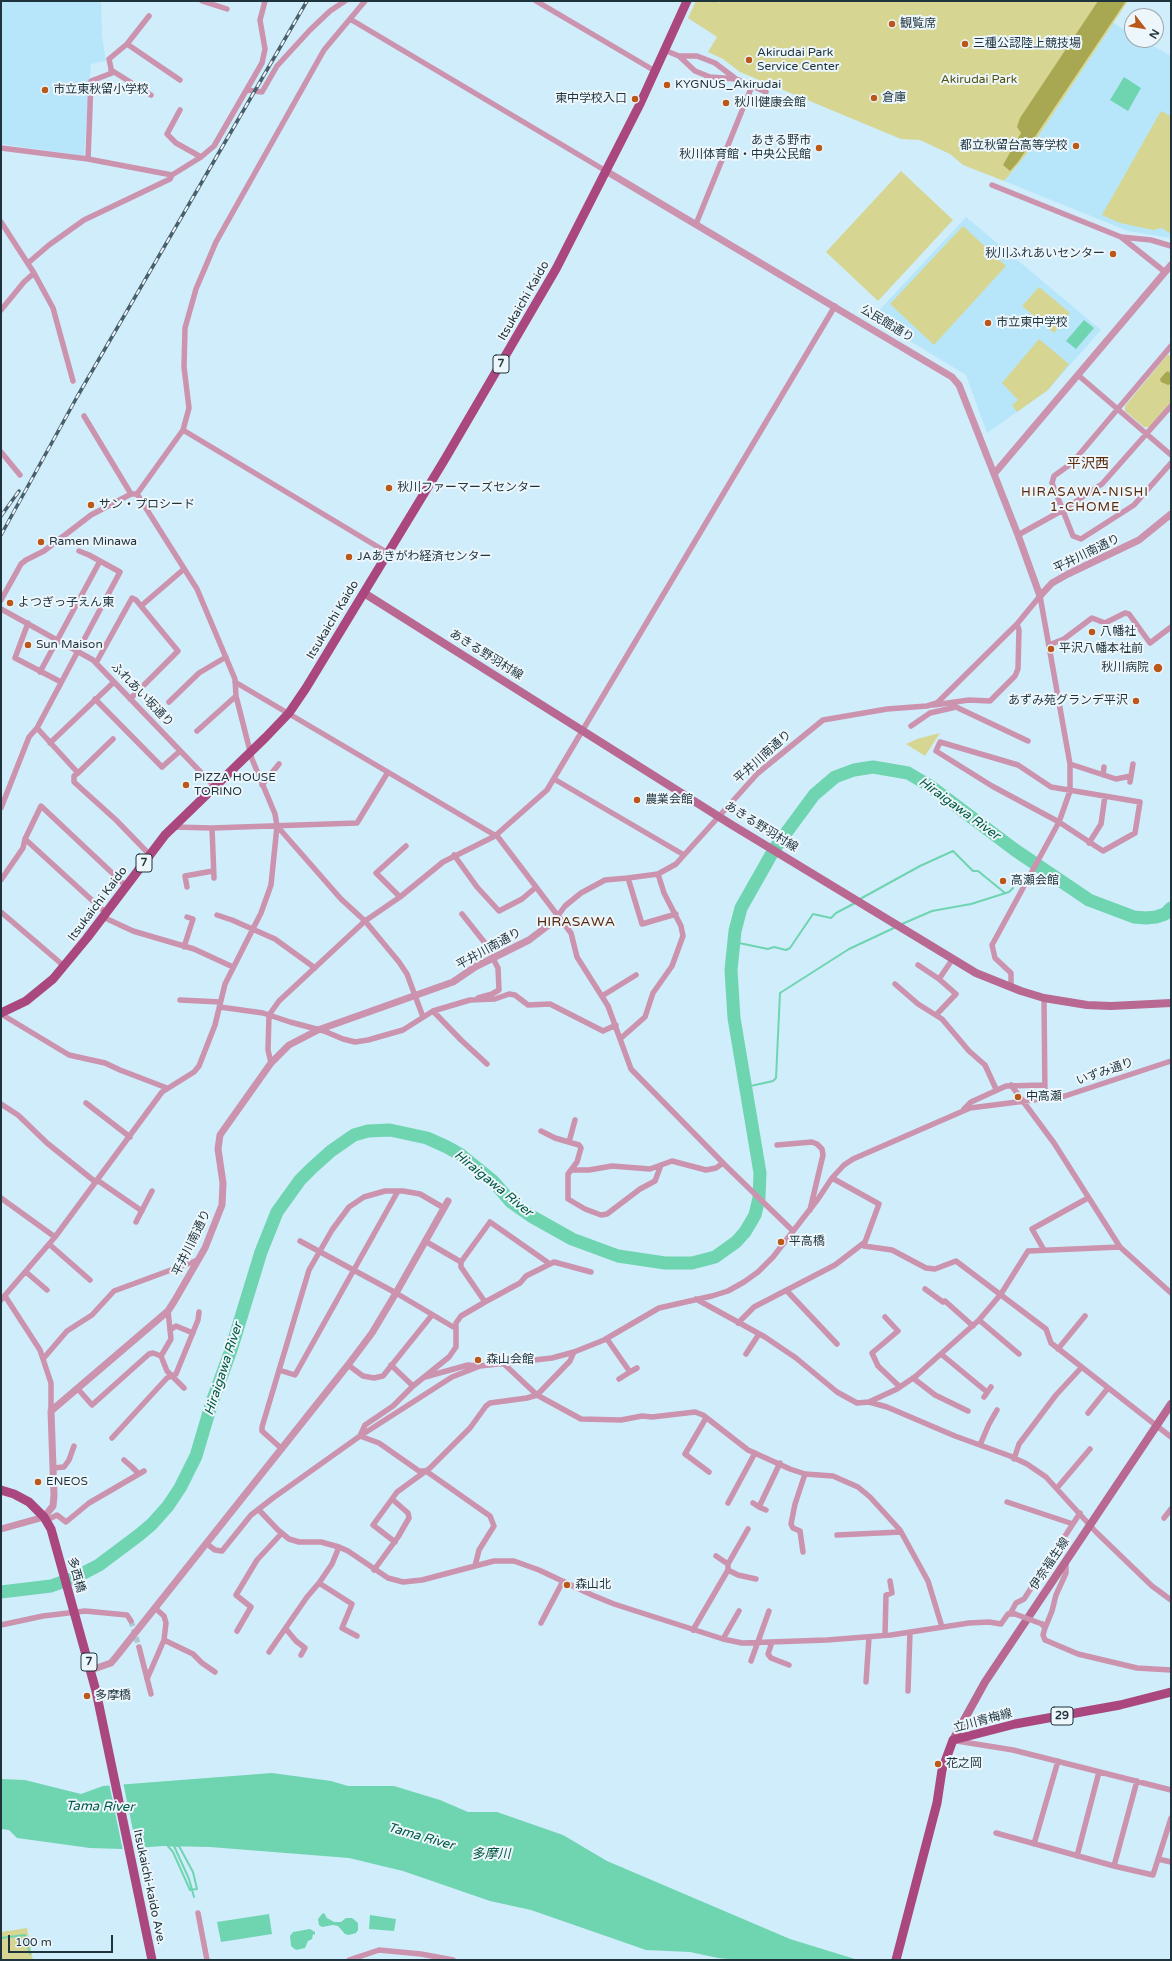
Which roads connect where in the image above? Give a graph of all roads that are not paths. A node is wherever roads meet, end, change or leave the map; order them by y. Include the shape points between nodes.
1 (202, 1) edge
2 (265, 1) edge
3 (345, 1) edge
4 (364, 1) edge
5 (536, 1) edge
6 (687, 1) edge
7 (227, 9) dead end
8 (149, 16) dead end
9 (350, 19) junction
10 (127, 44) junction
11 (664, 50) junction
12 (680, 56) junction
13 (697, 56) junction
14 (715, 63) junction
15 (691, 67) junction
16 (111, 70) junction
17 (655, 72) junction
18 (710, 77) junction
19 (180, 80) dead end
20 (736, 80) junction
21 (752, 86) junction
22 (247, 90) junction
23 (766, 92) dead end
24 (151, 95) dead end
25 (180, 110) dead end
26 (1, 148) edge
27 (201, 157) junction
28 (88, 159) junction
29 (606, 171) junction
30 (172, 175) junction
31 (992, 185) dead end
32 (1, 222) edge
33 (696, 224) junction
34 (1121, 237) junction
35 (1171, 246) edge
36 (28, 263) junction
37 (1171, 265) edge
38 (1165, 272) junction
39 (34, 273) junction
40 (835, 306) junction
41 (1, 310) edge
42 (1171, 346) edge
43 (1078, 375) junction
44 (73, 381) dead end
45 (1171, 406) edge
46 (1118, 409) junction
47 (84, 416) dead end
48 (183, 430) junction
49 (1147, 434) junction
50 (1, 452) edge
51 (1171, 455) edge
52 (1171, 463) edge
53 (994, 474) junction
54 (20, 475) dead end
55 (134, 494) junction
56 (1063, 510) junction
57 (1171, 514) edge
58 (1018, 535) junction
59 (79, 551) dead end
60 (388, 553) junction
61 (100, 561) junction
62 (184, 569) junction
63 (364, 593) junction
64 (1040, 596) junction
65 (1, 599) edge
66 (141, 606) junction
67 (1, 609) edge
68 (28, 622) junction
69 (1017, 624) junction
70 (1171, 627) edge
71 (58, 639) junction
72 (1049, 645) junction
73 (78, 650) junction
74 (226, 657) junction
75 (96, 663) junction
76 (40, 672) junction
77 (61, 682) junction
78 (114, 682) junction
79 (235, 682) junction
80 (236, 696) junction
81 (96, 699) junction
82 (130, 699) junction
83 (168, 702) dead end
84 (933, 706) junction
85 (949, 707) junction
86 (289, 713) junction
87 (911, 726) dead end
88 (37, 728) junction
89 (583, 730) junction
90 (197, 731) dead end
91 (113, 739) dead end
92 (1028, 741) dead end
93 (50, 743) junction
94 (180, 751) junction
95 (250, 752) junction
96 (279, 764) dead end
97 (1070, 764) junction
98 (1133, 764) dead end
99 (1104, 767) dead end
100 (388, 772) junction
101 (78, 773) junction
102 (1103, 774) junction
103 (1131, 776) junction
104 (554, 778) junction
105 (1130, 782) dead end
106 (262, 785) junction
107 (214, 786) junction
108 (1070, 791) junction
109 (1105, 796) junction
110 (1, 808) edge
111 (720, 816) junction
112 (1060, 822) junction
113 (277, 826) junction
114 (173, 827) junction
115 (212, 828) junction
116 (495, 836) junction
117 (25, 839) junction
118 (1089, 843) junction
119 (406, 846) dead end
120 (150, 854) junction
121 (454, 855) junction
122 (684, 855) junction
123 (213, 871) junction
124 (658, 874) junction
125 (214, 878) dead end
126 (628, 878) junction
127 (1, 880) edge
128 (126, 886) junction
129 (187, 887) dead end
130 (535, 888) junction
131 (400, 897) junction
132 (1, 912) edge
133 (462, 914) dead end
134 (676, 914) junction
135 (105, 915) junction
136 (217, 915) dead end
137 (187, 917) dead end
138 (557, 917) junction
139 (365, 921) junction
140 (252, 929) junction
141 (184, 947) junction
142 (493, 958) junction
143 (952, 960) junction
144 (918, 965) dead end
145 (64, 966) junction
146 (233, 967) junction
147 (315, 968) junction
148 (636, 975) dead end
149 (939, 979) junction
150 (895, 984) dead end
151 (1011, 988) junction
152 (414, 994) junction
153 (602, 996) junction
154 (1044, 998) junction
155 (180, 1000) dead end
156 (470, 1000) junction
157 (1171, 1003) edge
158 (220, 1005) junction
159 (433, 1011) junction
160 (1, 1013) edge
161 (269, 1015) junction
162 (936, 1015) junction
163 (423, 1017) junction
164 (616, 1025) junction
165 (318, 1030) junction
166 (620, 1038) junction
167 (1171, 1061) edge
168 (271, 1063) junction
169 (486, 1064) dead end
170 (1011, 1085) junction
171 (1044, 1085) junction
172 (167, 1088) junction
173 (996, 1088) junction
174 (1045, 1098) junction
175 (1022, 1100) junction
176 (86, 1103) dead end
177 (1, 1104) edge
178 (962, 1110) junction
179 (575, 1120) dead end
180 (541, 1131) dead end
181 (130, 1137) junction
182 (569, 1142) junction
183 (777, 1145) dead end
184 (661, 1165) junction
185 (725, 1165) junction
186 (571, 1170) junction
187 (832, 1178) junction
188 (96, 1182) junction
189 (152, 1191) dead end
190 (398, 1191) junction
191 (1, 1198) edge
192 (1088, 1198) junction
193 (448, 1201) dead end
194 (444, 1208) junction
195 (810, 1210) junction
196 (142, 1211) junction
197 (136, 1222) dead end
198 (793, 1231) junction
199 (55, 1236) junction
200 (300, 1241) dead end
201 (425, 1241) junction
202 (865, 1242) junction
203 (49, 1244) junction
204 (1120, 1247) junction
205 (1044, 1250) junction
206 (320, 1251) junction
207 (198, 1260) junction
208 (461, 1262) junction
209 (550, 1264) junction
210 (354, 1270) junction
211 (26, 1272) junction
212 (591, 1272) dead end
213 (90, 1280) dead end
214 (925, 1289) dead end
215 (47, 1290) dead end
216 (787, 1291) junction
217 (396, 1293) junction
218 (1171, 1293) edge
219 (1001, 1294) junction
220 (3, 1298) edge
221 (696, 1299) junction
222 (485, 1302) junction
223 (168, 1311) junction
224 (199, 1312) dead end
225 (432, 1315) junction
226 (1085, 1316) dead end
227 (886, 1317) dead end
228 (980, 1320) junction
229 (738, 1323) junction
230 (973, 1326) junction
231 (455, 1328) junction
232 (170, 1330) junction
233 (193, 1333) junction
234 (759, 1334) junction
235 (607, 1339) junction
236 (837, 1344) dead end
237 (1058, 1349) junction
238 (574, 1352) junction
239 (746, 1354) dead end
240 (941, 1354) junction
241 (1019, 1354) dead end
242 (161, 1356) junction
243 (43, 1359) junction
244 (503, 1363) junction
245 (348, 1365) junction
246 (391, 1365) junction
247 (480, 1366) junction
248 (637, 1368) dead end
249 (1081, 1368) junction
250 (279, 1370) junction
251 (630, 1372) junction
252 (172, 1376) junction
253 (423, 1378) junction
254 (913, 1378) junction
255 (619, 1379) dead end
256 (413, 1386) junction
257 (900, 1387) junction
258 (184, 1388) dead end
259 (1108, 1388) junction
260 (78, 1389) junction
261 (987, 1392) dead end
262 (537, 1395) junction
263 (869, 1402) junction
264 (1171, 1404) edge
265 (997, 1410) dead end
266 (51, 1411) junction
267 (968, 1411) dead end
268 (1088, 1413) dead end
269 (706, 1418) junction
270 (1157, 1426) junction
271 (360, 1436) junction
272 (1171, 1437) edge
273 (112, 1438) dead end
274 (980, 1445) junction
275 (74, 1446) dead end
276 (282, 1449) junction
277 (1090, 1449) dead end
278 (755, 1453) junction
279 (1014, 1459) junction
280 (124, 1460) dead end
281 (780, 1463) junction
282 (53, 1468) junction
283 (144, 1471) dead end
284 (426, 1471) junction
285 (709, 1472) dead end
286 (139, 1474) junction
287 (805, 1474) junction
288 (1057, 1488) junction
289 (1, 1490) edge
290 (392, 1499) junction
291 (1007, 1502) dead end
292 (728, 1503) dead end
293 (753, 1503) dead end
294 (759, 1507) junction
295 (1171, 1509) edge
296 (259, 1510) junction
297 (766, 1510) dead end
298 (1080, 1513) junction
299 (46, 1518) junction
300 (1164, 1518) dead end
301 (1073, 1524) junction
302 (1090, 1525) junction
303 (1, 1529) edge
304 (748, 1529) dead end
305 (901, 1532) junction
306 (282, 1533) junction
307 (837, 1534) dead end
308 (395, 1542) junction
309 (206, 1544) junction
310 (339, 1547) junction
311 (803, 1552) dead end
312 (716, 1556) dead end
313 (1066, 1562) junction
314 (475, 1566) junction
315 (728, 1567) junction
316 (374, 1570) junction
317 (756, 1580) dead end
318 (563, 1581) junction
319 (890, 1581) dead end
320 (319, 1583) junction
321 (1171, 1600) edge
322 (155, 1608) junction
323 (74, 1610) junction
324 (739, 1611) dead end
325 (769, 1611) dead end
326 (1012, 1614) junction
327 (131, 1620) dead end
328 (541, 1623) dead end
329 (1, 1625) edge
330 (1044, 1626) junction
331 (942, 1627) junction
332 (286, 1630) junction
333 (693, 1630) junction
334 (237, 1631) dead end
335 (910, 1632) junction
336 (885, 1635) junction
337 (357, 1636) dead end
338 (869, 1637) junction
339 (723, 1639) junction
340 (164, 1640) junction
341 (772, 1642) junction
342 (759, 1643) junction
343 (139, 1647) tunnel mouth
344 (269, 1652) dead end
345 (301, 1655) dead end
346 (751, 1661) dead end
347 (789, 1665) dead end
348 (91, 1670) junction
349 (1171, 1670) edge
350 (215, 1672) dead end
351 (147, 1679) junction
352 (866, 1682) dead end
353 (908, 1691) dead end
354 (1171, 1692) edge
355 (151, 1694) dead end
356 (953, 1740) junction
357 (1058, 1761) junction
358 (1099, 1772) junction
359 (1137, 1782) junction
360 (1171, 1790) edge
361 (1171, 1818) edge
362 (1170, 1825) edge
363 (996, 1833) dead end
364 (1034, 1844) junction
365 (1077, 1856) junction
366 (1158, 1859) junction
367 (1171, 1862) edge
368 (1114, 1866) junction
369 (198, 1913) dead end
370 (421, 1957) edge
371 (152, 1960) edge
372 (206, 1960) edge
373 (349, 1960) edge
374 (453, 1960) edge
375 (896, 1960) edge

1 - 7 street
2 - 22 street via 260,20 265,50 262,63
3 - 22 street via 310,30 277,66 262,92
4 - 9 street
5 - 17 street
6 - 11 main road, Itsukaichi Kaido / 7
8 - 10 street
9 - 29 street
9 - 48 street via 324,50 216,242 196,289 185,328 184,367 189,408
10 - 16 street via 109,59
10 - 19 street
11 - 12 street
11 - 17 main road, Itsukaichi Kaido / 7
12 - 13 street
12 - 15 street
13 - 14 street
13 - 15 street via 692,58
14 - 18 street via 719,69 717,74
14 - 20 street
15 - 18 street
16 - 24 street
16 - 28 street via 112,73 91,81
17 - 29 main road, Itsukaichi Kaido / 7
18 - 20 street
20 - 21 street
21 - 23 street
21 - 33 street
22 - 27 street via 214,146
25 - 27 street via 167,134 176,143
26 - 28 street
27 - 30 street
28 - 30 street
29 - 33 street, 公民館通り
29 - 60 main road, Itsukaichi Kaido / 7 via 556,269
30 - 36 street via 170,179 84,220
31 - 34 street
32 - 36 street
33 - 40 street, 公民館通り
34 - 35 street via 1152,240
34 - 38 street
36 - 39 street
37 - 38 street
38 - 43 street
39 - 41 street
39 - 44 street via 53,308
40 - 53 street, 公民館通り via 952,376
40 - 89 street
42 - 46 street
43 - 46 street
43 - 53 street
45 - 49 street
46 - 49 street
46 - 56 street via 1072,462 1054,476 1052,483
47 - 55 street
48 - 55 street
48 - 60 street
49 - 51 street
49 - 56 street via 1102,484
50 - 54 street
52 - 56 street via 1134,505 1081,539 1073,536
53 - 58 street, 公民館通り
55 - 62 street
55 - 65 street via 91,515 44,551 26,560 21,564
56 - 58 street
57 - 64 street, 平井川南通り via 1139,540 1052,583
58 - 64 street, 公民館通り
59 - 61 street
60 - 63 main road, Itsukaichi Kaido / 7
61 - 71 street
61 - 73 street via 120,572
62 - 66 street
62 - 74 street via 203,601
63 - 86 main road, Itsukaichi Kaido / 7
63 - 89 main road, あきる野羽村線
64 - 69 street, 平井川南通り
64 - 72 street
66 - 75 street via 132,598
66 - 82 street via 178,651
67 - 68 street, ふれあい坂通り
68 - 71 street, ふれあい坂通り
68 - 76 street via 15,658
69 - 84 street, 平井川南通り
69 - 85 street via 1020,661 1015,676 990,701 968,700
70 - 72 street via 1150,643 1129,614 1125,613 1105,623 1092,618 1064,639
71 - 73 street, ふれあい坂通り
71 - 76 street
72 - 97 street
73 - 75 street, ふれあい坂通り
73 - 77 street
74 - 79 street
74 - 83 street via 199,672
75 - 78 street, ふれあい坂通り
76 - 77 street
77 - 88 street
78 - 81 street
78 - 82 street, ふれあい坂通り
79 - 80 street
79 - 86 street
80 - 90 street
80 - 95 street
81 - 93 street
81 - 94 street via 162,767
82 - 94 street, ふれあい坂通り
84 - 85 street
84 - 111 street, 平井川南通り via 887,709 823,720 758,773
85 - 87 street via 930,713
85 - 92 street via 956,707
86 - 95 main road, Itsukaichi Kaido / 7
86 - 100 street
88 - 93 street
88 - 110 street via 29,737
89 - 104 street
89 - 111 main road, あきる野羽村線
91 - 101 street
93 - 101 street
94 - 107 street, ふれあい坂通り
95 - 106 street
95 - 107 main road, Itsukaichi Kaido / 7
96 - 106 street
97 - 102 street
97 - 108 street
98 - 103 street
99 - 102 street
100 - 113 street via 356,823
100 - 116 street
101 - 120 street via 74,776 74,782
102 - 103 street via 1116,779
103 - 105 street
104 - 116 street via 545,793
104 - 122 street
106 - 113 street via 275,814
107 - 114 main road, Itsukaichi Kaido / 7
108 - 109 street
108 - 112 street
108 - 112 street via 1051,787 1018,765 940,742 936,751 992,786
109 - 118 street via 1101,824
109 - 118 street via 1140,802 1135,833 1103,852
111 - 122 street, 平井川南通り
111 - 143 main road, あきる野羽村線
112 - 118 street
112 - 151 street via 992,945 996,958 1011,973
113 - 115 street
113 - 139 street via 341,899
113 - 140 street via 271,885
114 - 115 street
114 - 120 main road, Itsukaichi Kaido / 7
115 - 123 street
116 - 121 street
116 - 130 street
117 - 127 street via 20,852
117 - 128 street via 41,806
117 - 135 street
119 - 131 street via 376,873
120 - 128 main road, Itsukaichi Kaido / 7
121 - 130 street via 499,911 522,899
121 - 131 street via 436,866
122 - 124 street, 平井川南通り via 666,871
123 - 125 street
123 - 129 street via 185,876
124 - 126 street, 平井川南通り
124 - 134 street via 664,893
126 - 134 street via 642,924
126 - 138 street, 平井川南通り via 605,880 597,884 565,906
128 - 135 main road, Itsukaichi Kaido / 7
130 - 138 street
131 - 139 street
132 - 145 street
133 - 142 street via 485,942
134 - 166 street via 683,936 672,966 653,993 645,1017
135 - 141 street via 133,931
135 - 145 main road, Itsukaichi Kaido / 7
136 - 140 street
137 - 141 street via 193,918
138 - 142 street, 平井川南通り via 529,940
138 - 153 street via 571,933 577,957
139 - 147 street
139 - 152 street via 405,970
140 - 146 street
140 - 147 street via 275,939
141 - 146 street
142 - 152 street, 平井川南通り via 453,982
142 - 156 street via 498,968 499,990
143 - 149 street
143 - 151 main road, あきる野羽村線
144 - 149 street
145 - 160 main road, Itsukaichi Kaido / 7 via 41,990 26,1001
146 - 158 street via 225,984
147 - 161 street via 279,1001
148 - 153 street
149 - 162 street via 956,994
150 - 162 street via 918,1004
151 - 154 main road, あきる野羽村線
152 - 163 street
152 - 165 street, 平井川南通り
153 - 164 street
154 - 157 main road, あきる野羽村線 via 1111,1006
154 - 171 street
155 - 158 street
156 - 159 street
156 - 164 street via 515,995 528,1005 550,1004 603,1031
158 - 161 street
158 - 172 street via 199,1066 194,1072
159 - 163 street
159 - 169 street
160 - 172 street via 69,1055 105,1063
161 - 165 street
161 - 168 street via 268,1050
162 - 173 street via 985,1065
163 - 165 street via 403,1030 354,1042
164 - 166 street
165 - 168 street, 平井川南通り via 289,1045
166 - 185 street via 631,1069
167 - 174 street, いずみ通り via 1076,1094
168 - 207 street, 平井川南通り via 220,1135 218,1149 223,1183 222,1205
170 - 171 street
170 - 173 street
170 - 175 street
171 - 174 street
172 - 181 street
173 - 178 street via 970,1102
174 - 175 street, いずみ通り
175 - 178 street, いずみ通り
175 - 192 street via 1054,1143
176 - 181 street
177 - 188 street via 18,1115 47,1143
178 - 187 street via 853,1159
179 - 182 street
180 - 182 street
181 - 188 street
182 - 186 street via 581,1148 577,1162
183 - 195 street via 812,1142 822,1149 823,1155
184 - 185 street via 672,1161 706,1170
184 - 186 street via 650,1169 612,1166
184 - 186 street via 655,1181 607,1214 601,1215 584,1209 568,1199 568,1174
185 - 198 street
187 - 195 street
187 - 202 street via 879,1204
188 - 196 street via 100,1182
188 - 199 street
189 - 196 street
190 - 194 street via 420,1194
190 - 206 street via 385,1191 364,1197 349,1206
190 - 210 street
191 - 199 street
192 - 204 street
192 - 205 street via 1032,1229
193 - 194 street
194 - 201 street
195 - 198 street
196 - 197 street
198 - 221 street via 766,1265 744,1282 728,1291
199 - 203 street
200 - 206 street
201 - 208 street
201 - 217 street
202 - 216 street via 836,1266
202 - 219 street via 864,1246 892,1250 926,1268 935,1269 956,1261
203 - 211 street
203 - 213 street
204 - 205 street
204 - 218 street
205 - 219 street via 1028,1251
206 - 210 street
206 - 250 street via 309,1270
207 - 223 street, 平井川南通り
207 - 243 street via 114,1291 92,1314 67,1331
208 - 209 street via 490,1222
208 - 222 street via 461,1267
209 - 212 street via 554,1262
209 - 222 street via 526,1276 520,1284
210 - 217 street
210 - 250 street via 295,1375
211 - 215 street
211 - 220 street
214 - 230 street via 945,1301
216 - 229 street via 754,1307
216 - 236 street
217 - 225 street
217 - 245 street via 372,1333
219 - 228 street
219 - 237 street via 1046,1329 1049,1340
220 - 243 street via 28,1330
221 - 229 street
221 - 235 street via 651,1311
222 - 231 street via 461,1316
223 - 232 street
223 - 260 street, 平井川南通り
224 - 233 street
225 - 231 street
225 - 246 street
226 - 237 street
227 - 257 street via 898,1331 872,1353 878,1366
228 - 230 street
228 - 241 street
229 - 234 street
230 - 240 street
231 - 253 street via 455,1350
232 - 233 street via 176,1326
232 - 242 street via 170,1339
233 - 252 street via 176,1374
234 - 239 street
234 - 263 street via 796,1358 837,1392 857,1403
235 - 238 street
235 - 251 street
237 - 249 street
238 - 244 street via 552,1358
238 - 262 street via 570,1361
240 - 254 street
240 - 261 street
242 - 252 street
242 - 260 street via 149,1354 92,1405
243 - 266 street via 51,1383
244 - 247 street
244 - 262 street
245 - 246 street via 363,1376 374,1378 383,1376
245 - 276 street
246 - 256 street
247 - 253 street via 468,1364
247 - 271 street via 452,1377
248 - 251 street
249 - 259 street
249 - 279 street via 1056,1395 1019,1444
250 - 276 street via 262,1432
251 - 255 street
252 - 258 street
252 - 273 street via 167,1378
253 - 256 street
254 - 257 street
254 - 267 street via 935,1395
256 - 271 street via 393,1406 366,1425
257 - 263 street
259 - 268 street
259 - 270 street
260 - 266 street, 平井川南通り
262 - 269 street via 582,1419 621,1420 695,1412
262 - 284 street via 490,1403 470,1428
263 - 274 street
264 - 270 main road, 伊奈福生線
265 - 274 street
266 - 282 street
269 - 278 street via 738,1444
269 - 285 street via 684,1454
270 - 272 street
270 - 302 main road, 伊奈福生線
271 - 284 street via 379,1443 419,1471
271 - 296 street
274 - 279 street
275 - 282 street via 64,1467
276 - 309 street
277 - 288 street
278 - 281 street
278 - 292 street
279 - 288 street via 1027,1464
280 - 286 street
281 - 287 street
281 - 294 street
282 - 299 street via 54,1502
283 - 286 street
284 - 290 street via 397,1492
284 - 314 street via 490,1516 494,1526 479,1550
286 - 299 street via 89,1503 66,1522 57,1515
287 - 305 street via 833,1476 858,1487 870,1496
287 - 311 street via 791,1524 800,1531
288 - 298 street
289 - 299 main road via 22,1498
290 - 308 street via 408,1513 409,1518
290 - 308 street via 373,1525
291 - 301 street
293 - 294 street
294 - 297 street
295 - 300 street
296 - 306 street
296 - 309 street via 251,1515 222,1551
298 - 301 street
298 - 302 street
299 - 303 street
299 - 323 main road, 多西橋 / 7
301 - 326 street via 1024,1598 1016,1603
302 - 313 main road, 伊奈福生線
302 - 321 street via 1152,1586
304 - 315 street
305 - 307 street
305 - 331 street via 928,1581
306 - 310 street via 289,1539 299,1542 321,1542
306 - 334 street via 257,1560 236,1595 251,1607
308 - 316 street
309 - 322 street
310 - 316 street
310 - 320 street via 332,1564
312 - 315 street
313 - 330 street via 1066,1573
313 - 356 main road, 伊奈福生線 via 985,1682
314 - 316 street via 422,1580 403,1582 388,1578
314 - 318 street via 494,1561 514,1561
315 - 317 street via 738,1575
315 - 333 street
318 - 328 street
318 - 333 street via 608,1602
319 - 336 street via 892,1593 886,1595
320 - 332 street
320 - 337 street via 352,1604 342,1628
322 - 340 street via 166,1620
322 - 348 street via 113,1661
323 - 327 street via 127,1615
323 - 329 street
323 - 348 main road, Itsukaichi-kaido Ave. / 7
324 - 339 street
325 - 342 street
326 - 330 street, bridge
326 - 331 street via 1001,1624 989,1622
330 - 349 street via 1045,1640 1078,1654 1137,1668
331 - 335 street
332 - 344 street
332 - 345 street via 305,1648
333 - 339 street
335 - 336 street
335 - 353 street
336 - 338 street
338 - 341 street
338 - 352 street
339 - 342 street
340 - 350 street via 193,1654
340 - 351 street
341 - 342 street
341 - 347 street via 768,1654 771,1658
342 - 346 street
343 - 351 street
348 - 371 main road, Itsukaichi-kaido Ave. / 7
351 - 355 street
354 - 356 main road, 立川青梅線 / 29 via 1120,1705 1015,1724
356 - 357 street
356 - 375 main road, 立川青梅線 via 942,1770 937,1802
357 - 358 street
357 - 364 street
358 - 359 street
358 - 365 street
359 - 360 street
359 - 368 street
361 - 362 street
362 - 366 street
363 - 364 street
364 - 365 street
365 - 368 street
366 - 367 street
366 - 368 street via 1153,1875
369 - 372 street
370 - 373 street via 380,1950
370 - 374 street

